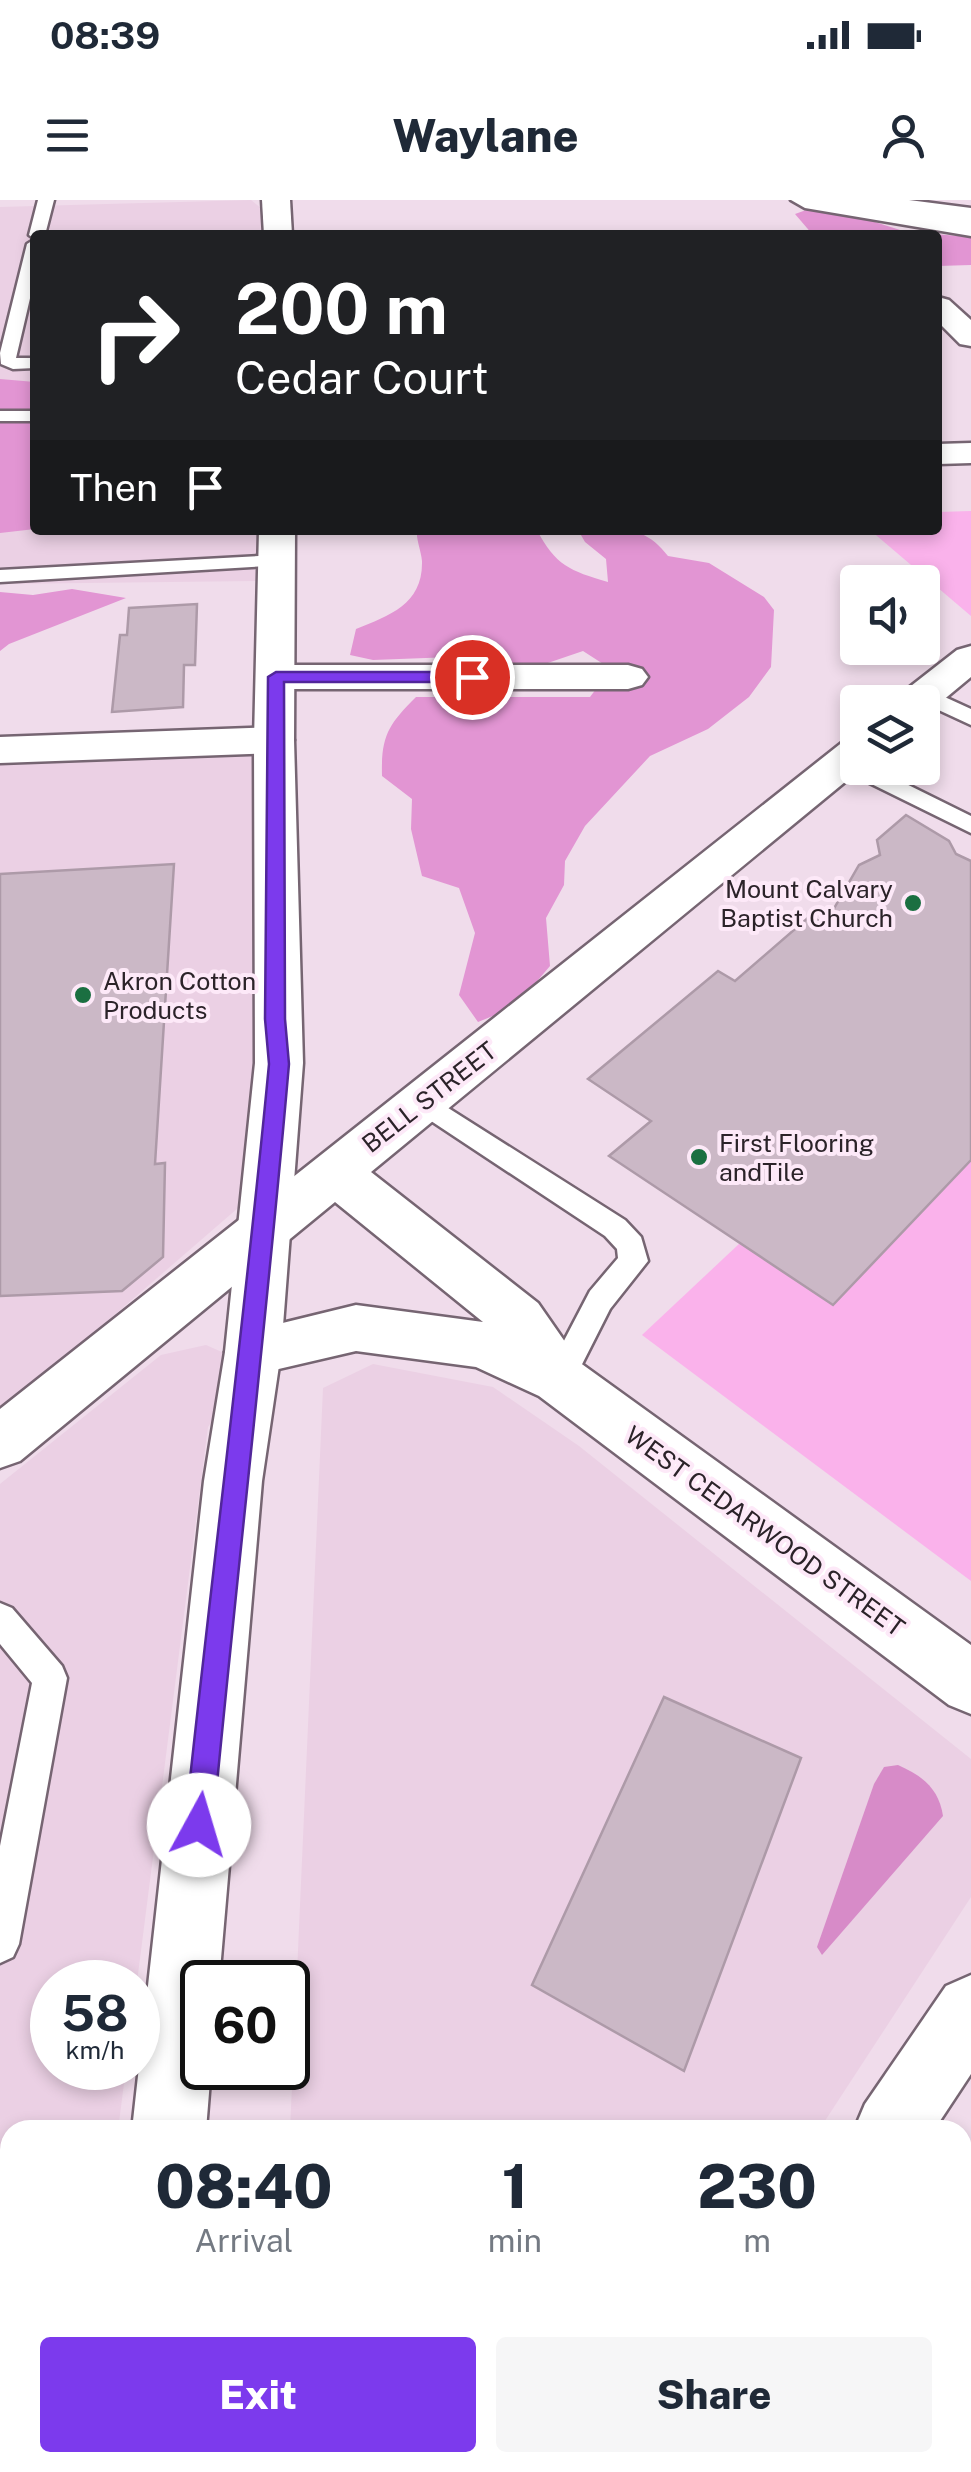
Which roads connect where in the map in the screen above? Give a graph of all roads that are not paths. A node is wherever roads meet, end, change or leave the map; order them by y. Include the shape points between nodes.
1 (46, 200) edge
2 (276, 200) edge
3 (804, 200) edge
4 (840, 200) edge
5 (971, 216) edge
6 (971, 227) edge
7 (38, 230) edge
8 (278, 230) edge
9 (30, 264) edge
10 (942, 310) edge
11 (15, 324) junction
12 (30, 324) edge
13 (971, 336) edge
14 (30, 363) edge
15 (0, 416) edge
16 (30, 416) edge
17 (971, 453) edge
18 (942, 454) edge
19 (277, 546) edge
20 (0, 576) edge
21 (971, 658) edge
22 (276, 677) junction
23 (628, 677) dead end
24 (938, 685) edge
25 (940, 706) edge
26 (971, 718) edge
27 (274, 740) junction
28 (0, 750) edge
29 (840, 764) edge
30 (901, 785) edge
31 (971, 825) edge
32 (423, 1102) junction
33 (334, 1172) junction
34 (265, 1226) junction
35 (253, 1352) junction
36 (559, 1379) junction
37 (0, 1443) edge
38 (0, 1619) edge
39 (971, 1683) edge
40 (0, 1944) edge
41 (971, 2011) edge
42 (170, 2120) edge
43 (899, 2120) edge

1 - 7 lane
2 - 8 main road
3 - 6 main road
4 - 5 main road
9 - 11 lane
10 - 13 main road
11 - 12 lane
11 - 14 lane via 6,360
15 - 16 lane
17 - 18 main road
19 - 20 lane
19 - 22 main road
21 - 24 main road
22 - 23 main road
22 - 27 main road
25 - 26 lane
27 - 28 main road
27 - 34 main road via 279,1064
29 - 32 main road, BELL STREET
30 - 31 lane
32 - 33 main road, BELL STREET
32 - 36 lane via 632,1245 633,1261 600,1300
33 - 34 main road, BELL STREET
33 - 36 main road, WEST CEDARWOOD STREET via 520,1319
34 - 35 main road
34 - 37 main road, BELL STREET
35 - 36 main road, WEST CEDARWOOD STREET via 356,1328 483,1345
35 - 42 main road via 233,1482
36 - 39 main road, WEST CEDARWOOD STREET
38 - 40 lane via 50,1678
41 - 43 main road

